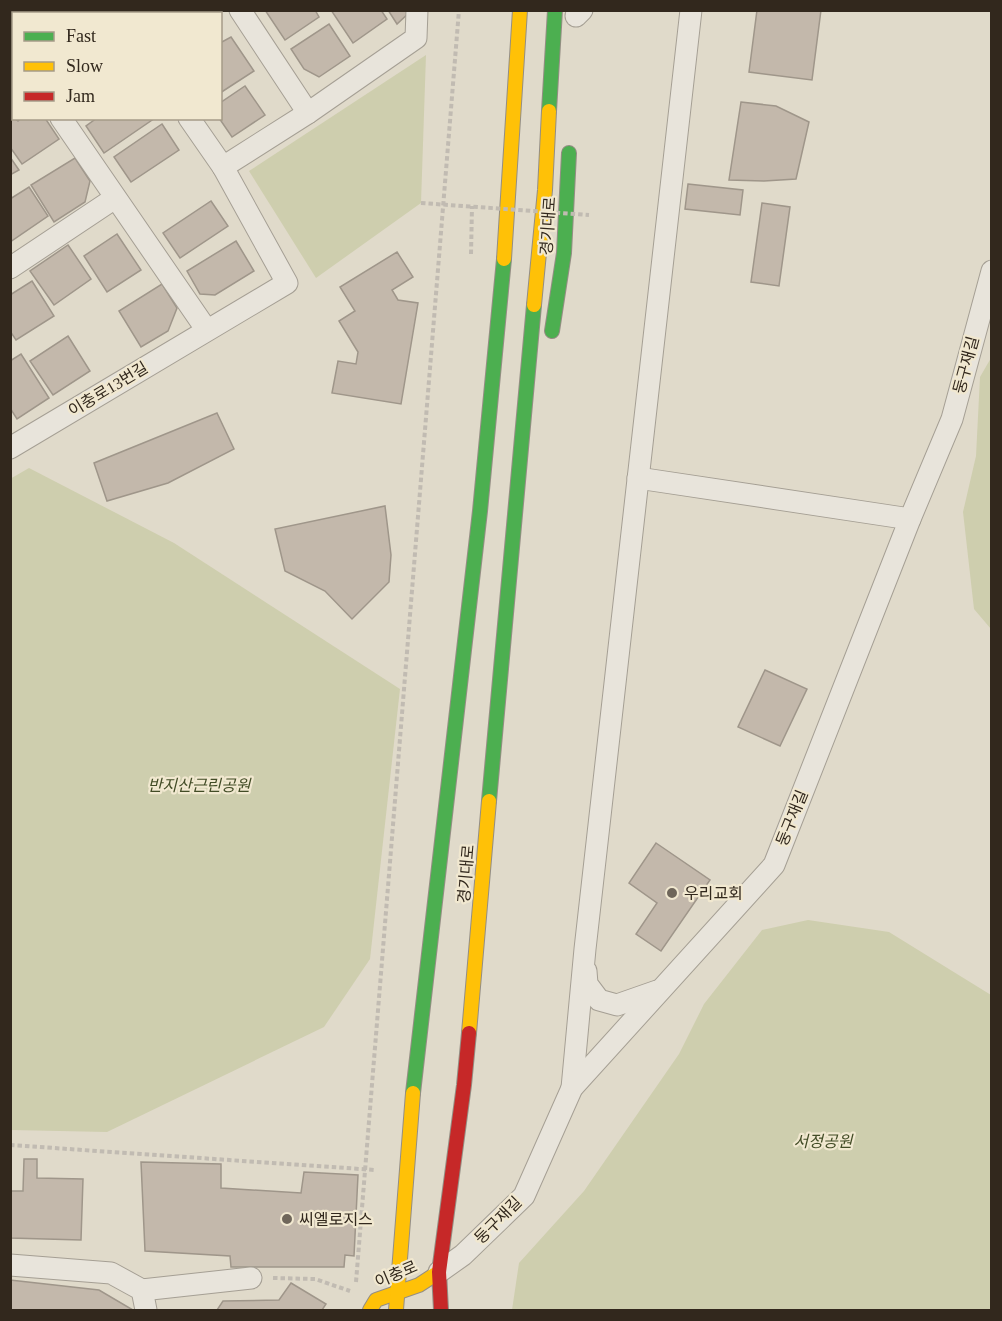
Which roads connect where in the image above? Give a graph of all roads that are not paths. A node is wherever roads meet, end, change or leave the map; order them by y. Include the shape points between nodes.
1 (240, 10) edge
2 (417, 10) edge
3 (520, 10) edge
4 (555, 10) edge
5 (692, 10) edge
6 (308, 112) junction
7 (62, 120) edge
8 (190, 120) edge
9 (570, 134) dead end
10 (223, 167) junction
11 (115, 198) junction
12 (10, 268) edge
13 (992, 271) edge
14 (206, 329) junction
15 (549, 344) dead end
16 (541, 379) dead end
17 (477, 391) dead end
18 (521, 440) junction
19 (487, 443) junction
20 (10, 448) edge
21 (638, 477) junction
22 (910, 519) junction
23 (585, 949) junction
24 (660, 990) junction
25 (572, 1088) junction
26 (10, 1264) edge
27 (439, 1272) junction
28 (251, 1278) road end
29 (396, 1293) junction
30 (144, 1300) edge
31 (370, 1311) edge
32 (396, 1311) edge
33 (441, 1311) edge

1 - 6 street
2 - 6 street via 416,38
3 - 19 main road, 경기대로 via 503,277
4 - 18 main road, 경기대로 via 544,190
5 - 21 street
6 - 10 street
7 - 11 street
8 - 10 street, 이충로13번길
9 - 15 main road, 경기대로 via 564,253
10 - 14 street, 이충로13번길 via 287,283
11 - 12 street
11 - 14 street
13 - 22 street, 둥구재길 via 952,419
14 - 20 street, 이충로13번길
16 - 18 main road, 경기대로
17 - 19 main road, 경기대로
18 - 27 main road, 경기대로 via 465,1085
19 - 29 main road, 경기대로 via 414,1076
21 - 22 street
21 - 23 street
22 - 24 street, 둥구재길 via 774,865
23 - 24 street via 587,984 598,1000 617,1005
23 - 25 street
24 - 25 street, 둥구재길
25 - 27 street, 둥구재길 via 524,1196 463,1255
26 - 30 street via 111,1273
27 - 29 main road, 이충로
27 - 33 main road, 경기대로
28 - 30 street
29 - 31 main road, 이충로 via 376,1300
29 - 32 main road, 경기대로

